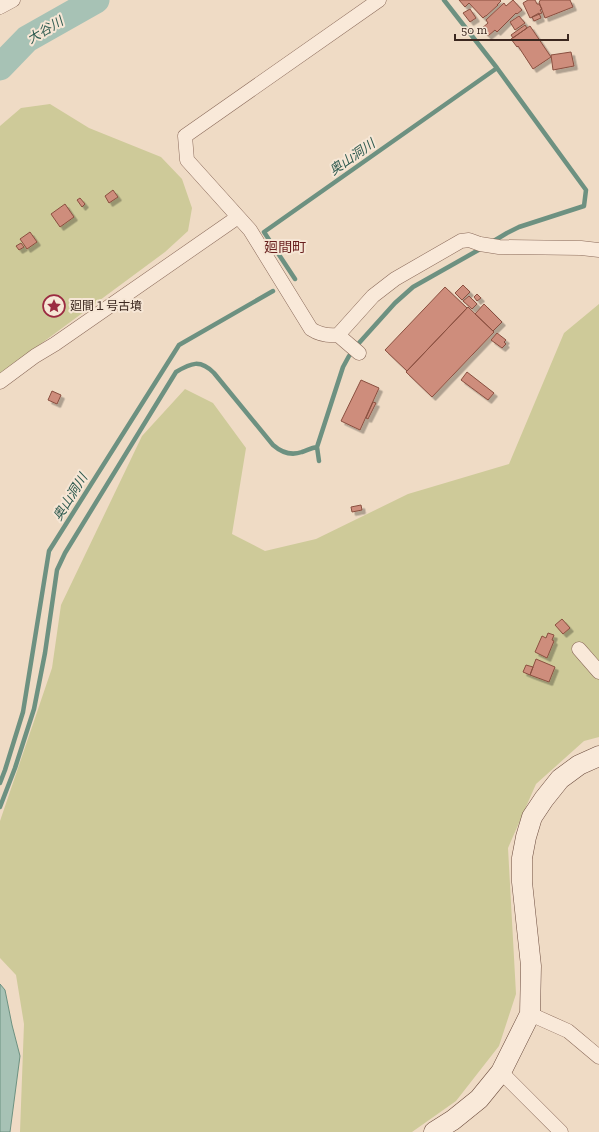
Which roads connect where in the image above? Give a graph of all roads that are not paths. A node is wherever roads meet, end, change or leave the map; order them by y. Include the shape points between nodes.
1 (13, 0) edge
2 (379, 0) edge
3 (0, 7) edge
4 (238, 217) junction
5 (599, 250) edge
6 (338, 335) junction
7 (354, 349) dead end
8 (0, 382) edge
9 (579, 649) dead end
10 (599, 672) edge
11 (599, 756) edge
12 (530, 1014) junction
13 (599, 1057) edge
14 (501, 1072) junction
15 (434, 1132) edge
16 (561, 1132) edge

1 - 3 street
2 - 4 street via 185,136 187,160
4 - 6 street via 250,230 311,329 317,334
4 - 8 street
5 - 6 street via 494,246 469,240 461,241 395,278 373,296
6 - 7 street
9 - 10 street
11 - 12 street via 560,779 532,816 526,837 522,858 522,882 531,966
12 - 13 street via 568,1031
12 - 14 street
14 - 15 street via 479,1099
14 - 16 street

